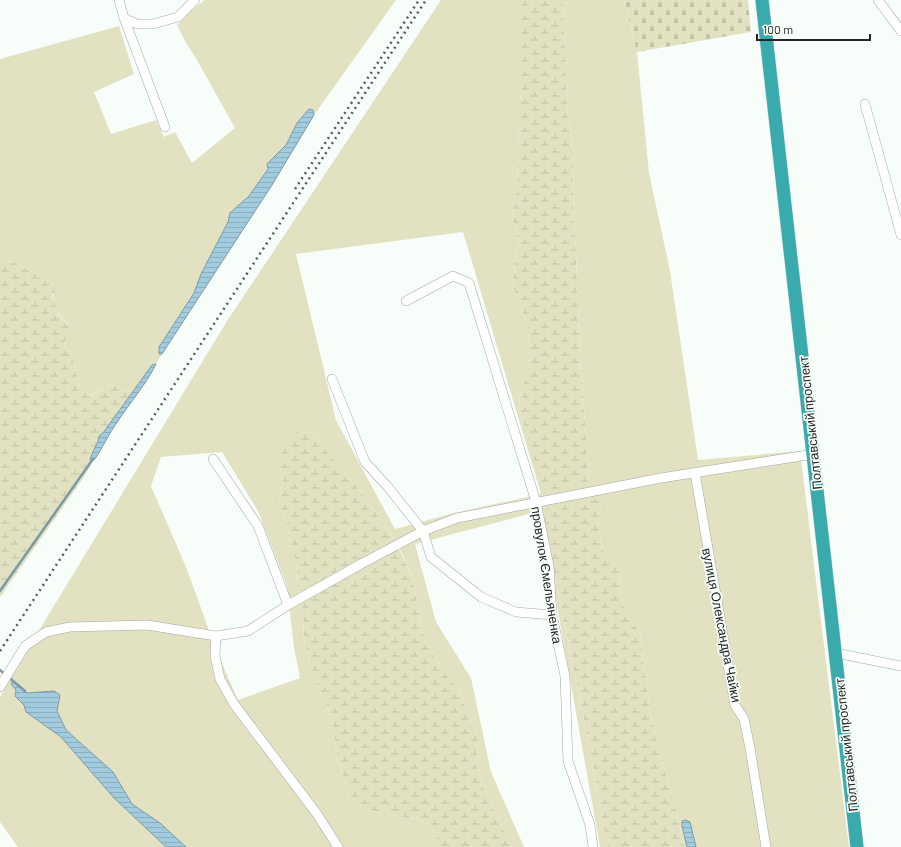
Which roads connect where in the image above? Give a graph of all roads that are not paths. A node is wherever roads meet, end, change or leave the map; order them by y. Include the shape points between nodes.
1 (119, 0) edge
2 (195, 0) edge
3 (762, 0) edge
4 (878, 0) edge
5 (124, 18) junction
6 (901, 31) edge
7 (865, 104) dead end
8 (165, 127) dead end
9 (901, 235) edge
10 (406, 301) dead end
11 (332, 379) dead end
12 (814, 454) junction
13 (213, 459) dead end
14 (694, 473) junction
15 (536, 502) junction
16 (423, 531) junction
17 (288, 605) junction
18 (552, 615) junction
19 (216, 636) junction
20 (836, 653) junction
21 (901, 666) edge
22 (2, 683) edge
23 (338, 847) edge
24 (594, 847) edge
25 (766, 847) edge
26 (857, 847) edge

1 - 5 street
2 - 5 street via 178,17 153,24 137,24
3 - 12 highway, Полтавський проспект
4 - 6 street
5 - 8 street
7 - 9 street
10 - 15 street, провулок Ємельяненка via 453,276 469,283
11 - 16 street via 365,462
12 - 14 street
12 - 20 highway, Полтавський проспект
13 - 17 street via 258,526
14 - 15 street
14 - 25 street, вулиця Олександра Чайки via 735,705 744,719
15 - 16 street via 457,518
15 - 18 street, провулок Ємельяненка via 549,566
16 - 17 street
16 - 18 street via 430,557 481,597 516,612
17 - 19 street via 248,631
18 - 24 street, провулок Ємельяненка via 565,676 568,761 590,825
19 - 22 street via 147,625 70,627 46,632 25,646
19 - 23 street via 215,656 220,678 234,704 317,814
20 - 21 street
20 - 26 highway, Полтавський проспект

